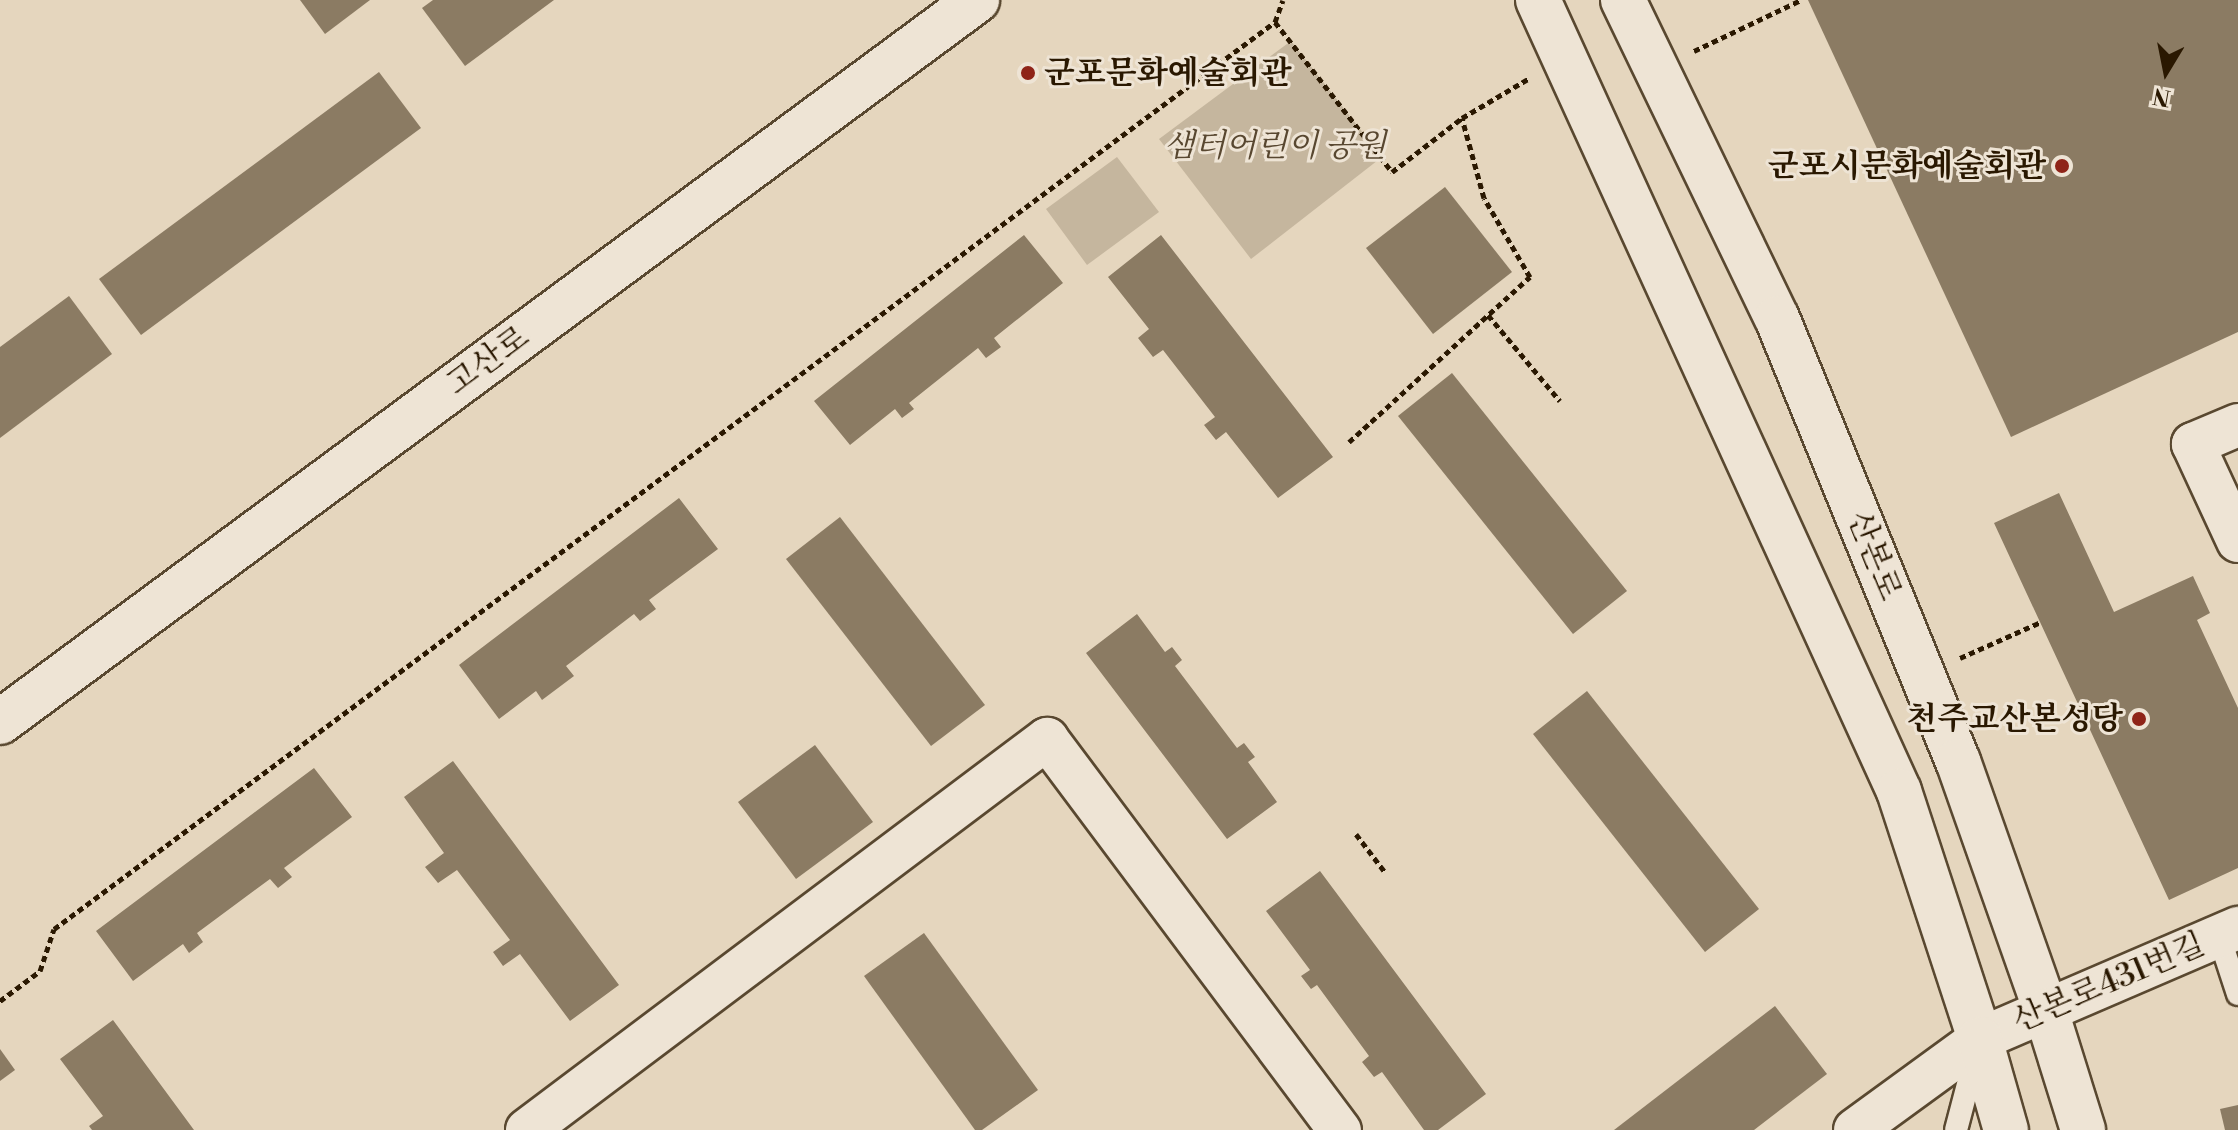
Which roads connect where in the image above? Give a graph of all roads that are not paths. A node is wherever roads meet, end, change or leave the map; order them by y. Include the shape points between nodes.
1 (977, 0) edge
2 (1538, 0) edge
3 (1623, 0) edge
4 (2238, 425) edge
5 (2238, 541) edge
6 (0, 722) edge
7 (2228, 932) edge
8 (2238, 994) edge
9 (2046, 1011) junction
10 (1980, 1039) junction
11 (527, 1130) edge
12 (1340, 1130) edge
13 (1855, 1130) edge
14 (1956, 1130) edge
15 (2006, 1130) edge
16 (2083, 1130) edge

1 - 6 street, 고산로
2 - 10 street via 1899,791
3 - 9 street, 산본로 via 1777,318 1958,761
4 - 5 street via 2193,444
7 - 8 lane
7 - 9 street, 산본로431번길
9 - 10 street, 산본로431번길
9 - 16 street, 산본로
10 - 13 street, 산본로431번길
10 - 14 lane
10 - 15 street
11 - 12 street via 1047,739

